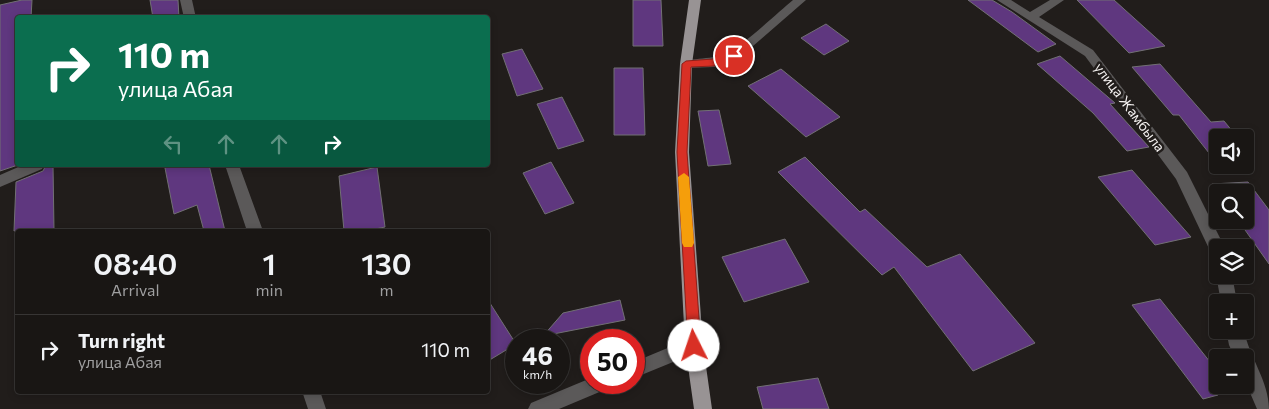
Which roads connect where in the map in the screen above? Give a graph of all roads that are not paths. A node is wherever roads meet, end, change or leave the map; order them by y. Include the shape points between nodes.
1 (186, 0) edge
2 (695, 0) edge
3 (800, 0) edge
4 (1003, 0) edge
5 (1058, 0) edge
6 (189, 15) edge
7 (1032, 16) junction
8 (686, 64) junction
9 (32, 167) edge
10 (233, 167) edge
11 (0, 181) edge
12 (254, 229) edge
13 (1213, 239) edge
14 (694, 346) junction
15 (645, 366) edge
16 (1254, 382) edge
17 (580, 391) edge
18 (312, 394) edge
19 (317, 409) edge
20 (537, 409) edge
21 (703, 409) edge
22 (1266, 409) edge

1 - 6 street
2 - 8 main road
3 - 8 street via 734,56 714,63
4 - 7 street, улица Жамбыла
5 - 7 street
7 - 13 street, улица Жамбыла via 1090,53 1182,176
8 - 14 main road via 682,152
9 - 11 street
10 - 12 street
14 - 15 street
14 - 21 main road
16 - 22 street
17 - 20 street
18 - 19 street

